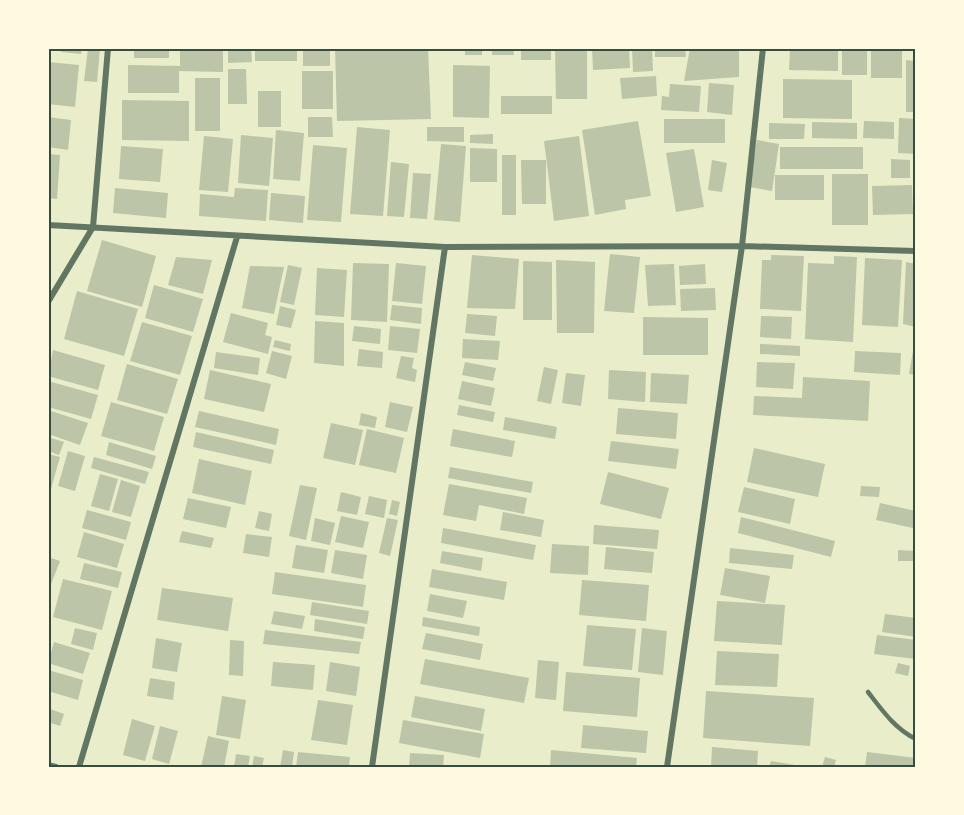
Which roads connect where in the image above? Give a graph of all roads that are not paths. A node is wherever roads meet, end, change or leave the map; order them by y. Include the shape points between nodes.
1 (108, 48) edge
2 (763, 48) edge
3 (48, 225) edge
4 (93, 227) junction
5 (237, 237) junction
6 (742, 246) junction
7 (445, 247) junction
8 (916, 251) edge
9 (48, 302) edge
10 (868, 692) dead end
11 (916, 739) edge
12 (48, 765) edge
13 (56, 767) edge
14 (79, 767) edge
15 (372, 767) edge
16 (667, 767) edge

1 - 4 street
2 - 6 street
3 - 4 street
4 - 5 street
4 - 9 street
5 - 7 street
5 - 14 street
6 - 7 street
6 - 8 street
6 - 16 street
7 - 15 street
10 - 11 lane via 891,720
12 - 13 street

